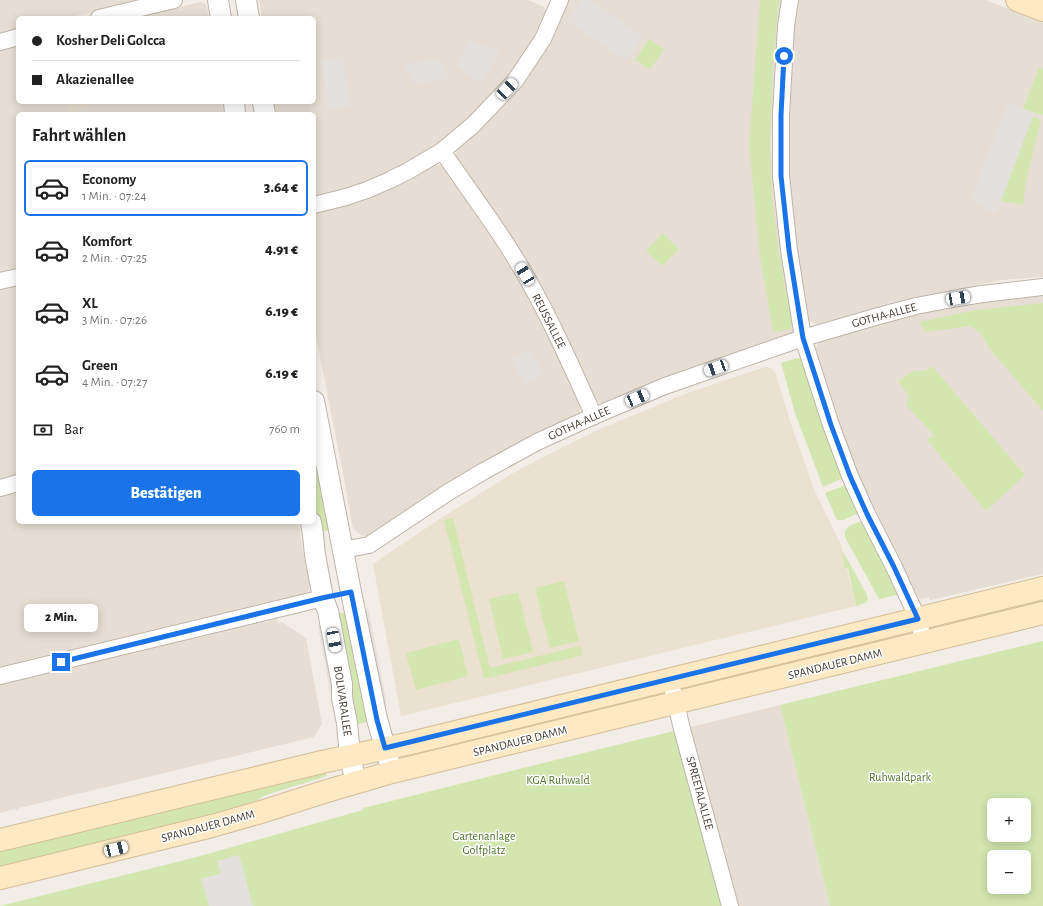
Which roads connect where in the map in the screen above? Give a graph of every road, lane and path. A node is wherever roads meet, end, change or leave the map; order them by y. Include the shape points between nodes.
1 (174, 0) edge
2 (218, 0) edge
3 (246, 0) edge
4 (790, 0) edge
5 (1017, 0) edge
6 (556, 1) edge
7 (1043, 10) edge
8 (106, 16) edge
9 (221, 16) edge
10 (249, 16) edge
11 (16, 38) edge
12 (0, 42) edge
13 (442, 151) junction
14 (316, 204) edge
15 (16, 277) edge
16 (0, 281) edge
17 (1043, 287) edge
18 (803, 338) junction
19 (316, 414) edge
20 (594, 416) junction
21 (16, 484) edge
22 (0, 488) edge
23 (310, 524) edge
24 (343, 550) junction
25 (315, 555) junction
26 (1043, 588) edge
27 (351, 592) junction
28 (322, 598) junction
29 (1043, 613) edge
30 (918, 619) junction
31 (924, 642) junction
32 (0, 676) edge
33 (670, 679) junction
34 (676, 703) junction
35 (385, 748) junction
36 (350, 756) junction
37 (392, 772) junction
38 (356, 783) junction
39 (0, 840) edge
40 (0, 878) edge
41 (730, 906) edge

1 - 8 street
2 - 9 street
3 - 10 street
4 - 18 street via 781,115 781,176 789,250
5 - 7 main road
6 - 13 street via 543,39 515,81
11 - 12 street
13 - 14 street via 379,185
13 - 20 street, REUSSALLEE via 509,247 532,287
15 - 16 street
17 - 18 street, GOTHA-ALLEE via 982,294 916,306
18 - 20 street, GOTHA-ALLEE via 665,386
18 - 30 street via 850,476
19 - 24 street
20 - 24 street, GOTHA-ALLEE via 537,442 484,471 368,545
21 - 22 street
23 - 25 street, BOLIVARALLEE
24 - 25 street
24 - 27 street
25 - 28 street, BOLIVARALLEE
26 - 30 main road, SPANDAUER DAMM
27 - 28 street
27 - 35 street
28 - 32 street
28 - 36 street, BOLIVARALLEE via 328,611 342,684
29 - 31 main road, SPANDAUER DAMM
30 - 31 street
30 - 33 main road, SPANDAUER DAMM
31 - 34 main road, SPANDAUER DAMM
33 - 34 street, SPREETALALLEE
33 - 35 main road, SPANDAUER DAMM
34 - 37 main road, SPANDAUER DAMM
34 - 41 street, SPREETALALLEE
35 - 36 main road, SPANDAUER DAMM
35 - 37 street
36 - 38 street, BOLIVARALLEE
36 - 39 main road, SPANDAUER DAMM
37 - 38 main road, SPANDAUER DAMM
38 - 40 main road, SPANDAUER DAMM via 212,826

